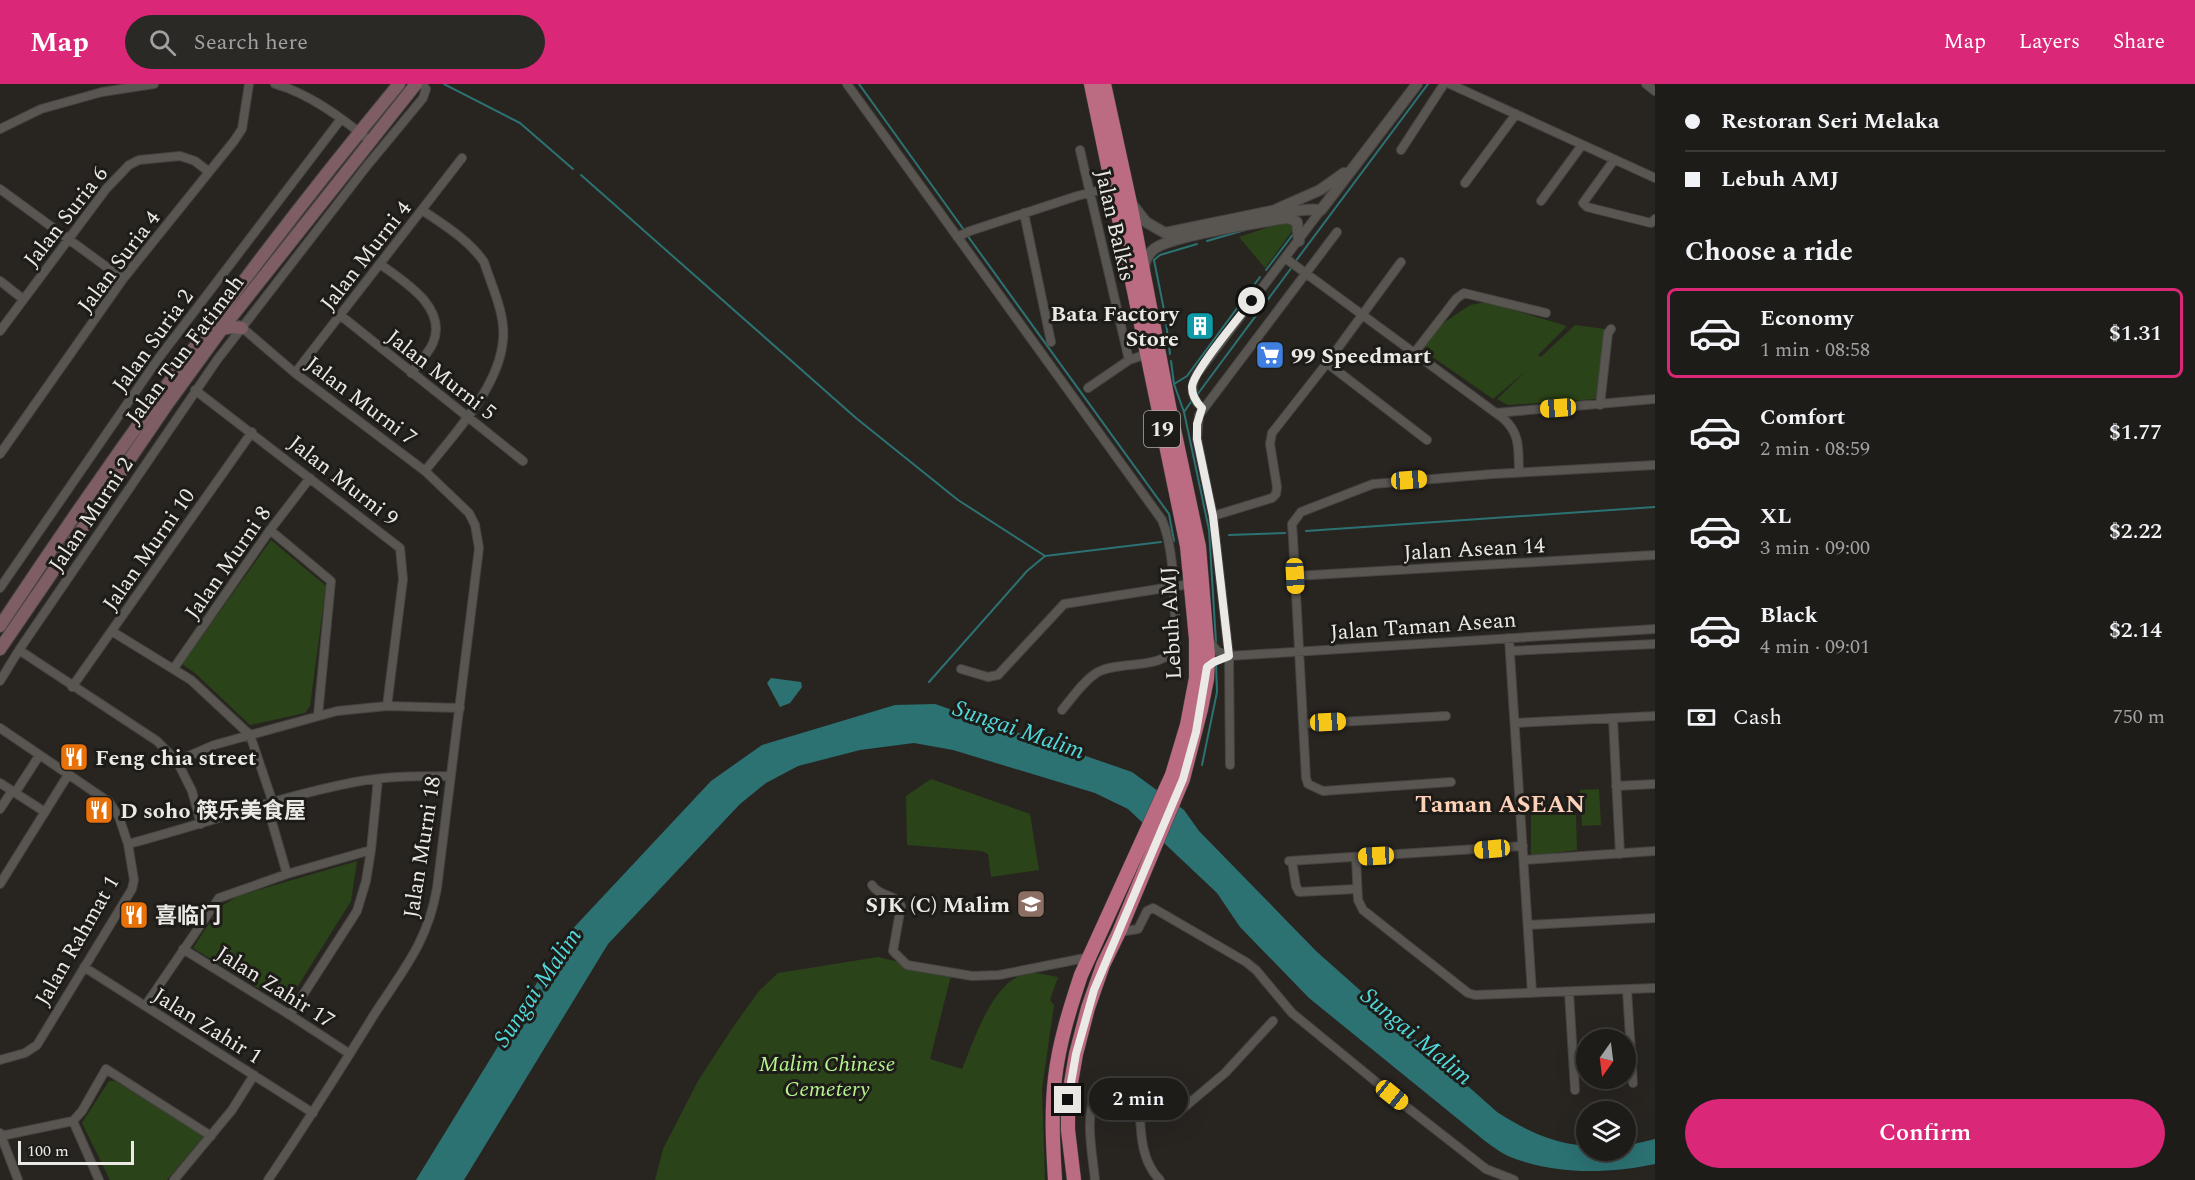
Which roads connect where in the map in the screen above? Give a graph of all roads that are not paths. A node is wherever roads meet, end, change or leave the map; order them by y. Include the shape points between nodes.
1 (154, 84) edge
2 (249, 84) edge
3 (274, 84) edge
4 (399, 84) edge
5 (416, 84) edge
6 (422, 84) edge
7 (847, 84) edge
8 (1091, 84) edge
9 (1104, 84) edge
10 (1418, 84) edge
11 (1444, 84) edge
12 (1450, 84) edge
13 (1646, 84) edge
14 (1655, 91) edge
15 (1516, 114) junction
16 (341, 119) junction
17 (0, 129) edge
18 (360, 132) junction
19 (370, 141) junction
20 (1582, 145) junction
21 (1080, 150) dead end
22 (1401, 150) dead end
23 (1364, 155) junction
24 (462, 158) dead end
25 (1614, 159) junction
26 (209, 172) junction
27 (1655, 178) edge
28 (1465, 183) dead end
29 (1112, 187) junction
30 (0, 189) edge
31 (1091, 193) junction
32 (1540, 201) dead end
33 (1131, 202) junction
34 (422, 210) junction
35 (1321, 210) junction
36 (1024, 213) junction
37 (1278, 214) junction
38 (1655, 219) edge
39 (1337, 232) dead end
40 (963, 234) junction
41 (68, 239) junction
42 (1299, 241) junction
43 (1401, 262) dead end
44 (380, 264) junction
45 (1295, 265) junction
46 (1144, 270) junction
47 (123, 279) junction
48 (0, 281) edge
49 (23, 299) junction
50 (1546, 313) dead end
51 (227, 314) junction
52 (1362, 314) junction
53 (340, 315) junction
54 (242, 328) junction
55 (1611, 329) dead end
56 (222, 330) junction
57 (0, 331) edge
58 (1051, 342) dead end
59 (1415, 352) junction
60 (1147, 354) junction
61 (1129, 360) junction
62 (1327, 363) junction
63 (295, 373) junction
64 (411, 373) junction
65 (1088, 388) dead end
66 (195, 390) junction
67 (1655, 399) edge
68 (1199, 405) junction
69 (1600, 405) junction
70 (1496, 412) junction
71 (468, 416) junction
72 (252, 432) junction
73 (1427, 440) dead end
74 (0, 454) edge
75 (523, 461) dead end
76 (1655, 465) edge
77 (425, 471) junction
78 (1519, 472) junction
79 (310, 478) junction
80 (469, 513) joint
81 (1213, 516) junction
82 (270, 530) junction
83 (1655, 555) edge
84 (1295, 576) junction
85 (1191, 584) junction
86 (0, 588) edge
87 (1173, 588) junction
88 (5, 608) edge
89 (0, 626) edge
90 (1655, 629) edge
91 (1207, 630) junction
92 (113, 632) junction
93 (1509, 638) junction
94 (1655, 645) edge
95 (0, 649) edge
96 (19, 650) junction
97 (1299, 651) junction
98 (1510, 651) junction
99 (1229, 656) junction
100 (1207, 667) junction
101 (174, 668) junction
102 (961, 669) dead end
103 (0, 681) edge
104 (72, 687) junction
105 (387, 706) junction
106 (460, 708) junction
107 (1062, 710) dead end
108 (318, 715) junction
109 (1446, 716) dead end
110 (1655, 716) edge
111 (1613, 719) junction
112 (1515, 723) junction
113 (1304, 724) junction
114 (0, 729) edge
115 (250, 735) junction
116 (39, 756) junction
117 (177, 761) junction
118 (1230, 765) dead end
119 (68, 775) junction
120 (451, 776) junction
121 (1177, 777) junction
122 (378, 779) junction
123 (1451, 782) dead end
124 (0, 783) edge
125 (1655, 784) edge
126 (1616, 786) junction
127 (14, 792) junction
128 (270, 804) junction
129 (0, 809) edge
130 (45, 812) junction
131 (201, 824) junction
132 (128, 844) junction
133 (1523, 846) junction
134 (371, 850) junction
135 (1655, 851) edge
136 (1620, 854) junction
137 (1356, 857) junction
138 (1524, 860) junction
139 (287, 874) junction
140 (1136, 875) junction
141 (0, 884) edge
142 (872, 885) dead end
143 (1356, 889) junction
144 (1655, 918) edge
145 (1528, 925) junction
146 (1119, 932) junction
147 (183, 950) junction
148 (1090, 957) junction
149 (84, 967) junction
150 (1655, 988) edge
151 (1627, 990) junction
152 (1569, 992) junction
153 (1530, 993) junction
154 (145, 1006) junction
155 (290, 1015) junction
156 (1273, 1021) dead end
157 (1630, 1029) edge
158 (350, 1054) junction
159 (0, 1060) edge
160 (254, 1075) junction
161 (1575, 1090) dead end
162 (1130, 1094) junction
163 (314, 1113) junction
164 (73, 1120) junction
165 (1, 1135) edge
166 (211, 1136) junction
167 (18, 1180) edge
168 (99, 1180) edge
169 (174, 1180) edge
170 (268, 1180) edge
171 (1055, 1180) edge
172 (1074, 1180) edge
173 (1095, 1180) edge
174 (1160, 1180) edge
175 (1514, 1180) edge

1 - 17 street via 102,92 41,109
2 - 26 street, Jalan Suria 4 via 242,129
3 - 16 street via 292,89
4 - 18 main road, Jalan Tun Fatimah
5 - 19 main road, Jalan Tun Fatimah
6 - 54 street, Jalan Murni 2 via 426,89 420,103
7 - 40 street
8 - 29 highway, Lebuh AMJ / 19
9 - 33 highway, Lebuh AMJ / 19
10 - 23 street
11 - 22 street
12 - 15 street
13 - 14 street
15 - 20 street
15 - 28 street
16 - 18 street
16 - 86 street, Jalan Suria 2 via 158,358
18 - 19 street
18 - 51 main road, Jalan Tun Fatimah
19 - 51 main road, Jalan Tun Fatimah
20 - 25 street
20 - 32 street
21 - 31 street, Jalan Balkis
23 - 35 street
23 - 37 street via 1338,178
24 - 34 street, Jalan Murni 4
25 - 27 street
25 - 38 street via 1583,203 1651,223
26 - 41 street, Jalan Suria 6 via 180,156 139,160 106,189
26 - 47 street, Jalan Suria 4
29 - 31 street
29 - 60 highway, Lebuh AMJ / 19
30 - 41 street
31 - 36 street
31 - 61 street, Jalan Balkis
33 - 37 street via 1146,222 1165,233
33 - 46 highway, Lebuh AMJ / 19
34 - 44 street, Jalan Murni 4
34 - 71 street via 480,255 502,320 502,345 495,370
35 - 37 street via 1308,208 1289,212 1287,216
35 - 42 street
36 - 40 street
36 - 58 street
37 - 42 street via 1297,222
37 - 46 street via 1161,245 1149,254
39 - 45 street
40 - 87 street via 1162,520 1168,538
41 - 47 street
41 - 49 street, Jalan Suria 6
42 - 45 street
43 - 52 street
44 - 53 street, Jalan Murni 4
44 - 64 street via 421,295 434,320 433,344
45 - 52 street
45 - 68 street
45 - 68 street via 1197,374 1192,390
46 - 91 highway, Lebuh AMJ / 19 via 1199,547
47 - 74 street, Jalan Suria 4
48 - 49 street
49 - 57 street, Jalan Suria 6
50 - 59 street via 1464,293
51 - 54 street, Jalan Murni 7
51 - 56 main road, Jalan Tun Fatimah
51 - 88 main road, Jalan Tun Fatimah
52 - 59 street
52 - 62 street
53 - 63 street, Jalan Murni 4
53 - 64 street, Jalan Murni 5
54 - 56 main road
54 - 63 street, Jalan Murni 7
54 - 66 street, Jalan Murni 2
55 - 69 street
56 - 95 main road, Jalan Tun Fatimah
59 - 70 street
60 - 61 street
60 - 85 highway, Lebuh AMJ / 19 via 1187,546
61 - 65 street
62 - 73 street
62 - 81 street via 1270,438 1276,494
63 - 77 street, Jalan Murni 7
64 - 71 street, Jalan Murni 5
66 - 72 street, Jalan Murni 9
66 - 96 street, Jalan Murni 2
67 - 69 street
68 - 81 street via 1197,439
69 - 70 street
70 - 78 street via 1514,429
71 - 75 street, Jalan Murni 5
71 - 77 street
72 - 79 street, Jalan Murni 9
72 - 92 street, Jalan Murni 10
76 - 78 street
77 - 80 street, Jalan Murni 7
78 - 84 street via 1373,484 1300,512 1292,524
79 - 82 street, Jalan Murni 8
79 - 105 street, Jalan Murni 9 via 400,548 403,579
80 - 106 street, Jalan Murni 18 via 478,534 478,555
81 - 99 street
82 - 101 street, Jalan Murni 8
82 - 108 street via 331,581
83 - 84 street, Jalan Asean 14
84 - 97 street
85 - 87 street
85 - 121 highway, Lebuh AMJ / 19 via 1196,678
87 - 102 street via 1064,604 998,675 988,677
87 - 107 street via 1176,645 1169,656 1099,672
88 - 89 main road, Jalan Tun Fatimah
90 - 93 street, Jalan Taman Asean
91 - 99 street via 1213,647
91 - 100 highway, Lebuh AMJ / 19
92 - 101 street
92 - 104 street, Jalan Murni 10
93 - 97 street, Jalan Taman Asean
93 - 98 street
94 - 98 street
96 - 103 street, Jalan Murni 2
96 - 104 street
97 - 99 street, Jalan Taman Asean
97 - 113 street
98 - 112 street
99 - 100 street
99 - 118 street
100 - 121 highway, Lebuh AMJ / 19 via 1199,717
101 - 115 street
104 - 117 street via 157,741
105 - 106 street
105 - 108 street
106 - 120 street, Jalan Murni 18
108 - 115 street
109 - 113 street
110 - 111 street
111 - 112 street
111 - 126 street
112 - 133 street
113 - 123 street via 1306,778 1315,789
114 - 116 street, Jalan Rahmat 1
115 - 117 street
115 - 128 street
116 - 119 street, Jalan Rahmat 1
116 - 127 street
117 - 131 street via 192,791
119 - 130 street
119 - 132 street, Jalan Rahmat 1 via 109,802
120 - 122 street
120 - 158 street, Jalan Murni 18 via 437,888 423,937
121 - 140 highway, Lebuh AMJ / 19
122 - 128 street
122 - 134 street
124 - 127 street
125 - 126 street
126 - 136 street
127 - 129 street
127 - 130 street
128 - 131 street
128 - 139 street
130 - 141 street
131 - 132 street
132 - 149 street, Jalan Rahmat 1 via 134,885
133 - 137 street
133 - 138 street
134 - 139 street
134 - 155 street via 354,916
135 - 136 street
136 - 138 street
137 - 143 street
137 - 143 street via 1291,861 1299,892
138 - 145 street
139 - 147 street via 219,898
140 - 146 highway, Lebuh AMJ / 19
140 - 148 highway, Lebuh AMJ / 19
142 - 148 street via 901,906 893,951 907,965 983,976
143 - 153 street via 1363,910 1468,993
144 - 145 street
145 - 153 street
146 - 172 highway, Lebuh AMJ / 19 via 1094,990 1072,1071 1068,1117
146 - 175 street via 1138,929 1147,911 1153,908 1246,962 1292,1013 1364,1072 1471,1159
147 - 154 street
147 - 155 street, Jalan Zahir 17
148 - 171 highway, Lebuh AMJ / 19 via 1072,1004 1055,1077
149 - 154 street, Jalan Zahir 1
149 - 159 street, Jalan Rahmat 1 via 37,1045 26,1053
150 - 151 street
151 - 152 street
151 - 157 street
152 - 153 street
152 - 161 street
154 - 160 street, Jalan Zahir 1
155 - 158 street, Jalan Zahir 17
156 - 162 street via 1225,1073 1185,1108 1173,1109 1148,1088 1139,1087
158 - 163 street, Jalan Murni 18
160 - 163 street, Jalan Zahir 1
160 - 166 street
162 - 173 street via 1101,1093 1093,1101 1090,1131
162 - 174 street via 1139,1100 1145,1158
163 - 170 street, Jalan Murni 18
164 - 165 street
164 - 166 street via 106,1069
164 - 168 street
165 - 167 street
166 - 169 street

